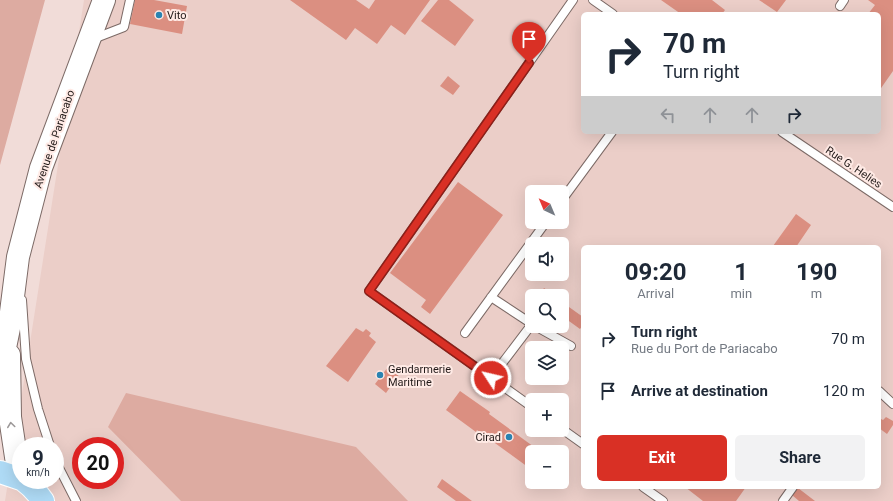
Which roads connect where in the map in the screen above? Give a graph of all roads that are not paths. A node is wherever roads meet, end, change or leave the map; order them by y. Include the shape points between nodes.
1 (104, 0) edge
2 (130, 0) edge
3 (573, 0) edge
4 (593, 0) edge
5 (610, 12) edge
6 (90, 40) junction
7 (611, 134) edge
8 (785, 134) edge
9 (569, 190) edge
10 (893, 207) edge
11 (541, 229) edge
12 (18, 257) junction
13 (491, 297) junction
14 (525, 319) edge
15 (9, 328) junction
16 (465, 333) dead end
17 (525, 333) edge
18 (548, 333) edge
19 (571, 346) dead end
20 (0, 372) edge
21 (491, 378) junction
22 (881, 393) edge
23 (525, 402) edge
24 (893, 404) edge
25 (569, 434) edge
26 (12, 437) edge
27 (47, 437) edge
28 (581, 443) edge
29 (64, 478) edge
30 (32, 489) edge
31 (646, 489) edge
32 (792, 489) edge
33 (43, 501) edge
34 (76, 501) edge
35 (662, 501) edge
36 (783, 501) edge

1 - 6 main road, Avenue de Pariacabo
2 - 6 lane via 124,27
3 - 21 lane via 369,291
4 - 5 lane
6 - 12 main road, Avenue de Pariacabo via 41,168
7 - 9 lane
8 - 10 lane, Rue G. Helies
11 - 13 lane
12 - 15 main road, Avenue de Pariacabo
12 - 27 lane via 26,359
13 - 14 lane
13 - 16 lane
15 - 20 main road, Avenue de Pariacabo
26 -> 15 main road, Avenue de Pariacabo
17 - 21 lane
18 - 19 lane
21 - 23 lane
22 - 24 lane
25 - 28 lane
29 - 34 lane
30 - 33 main road
31 - 35 lane
32 - 36 lane

